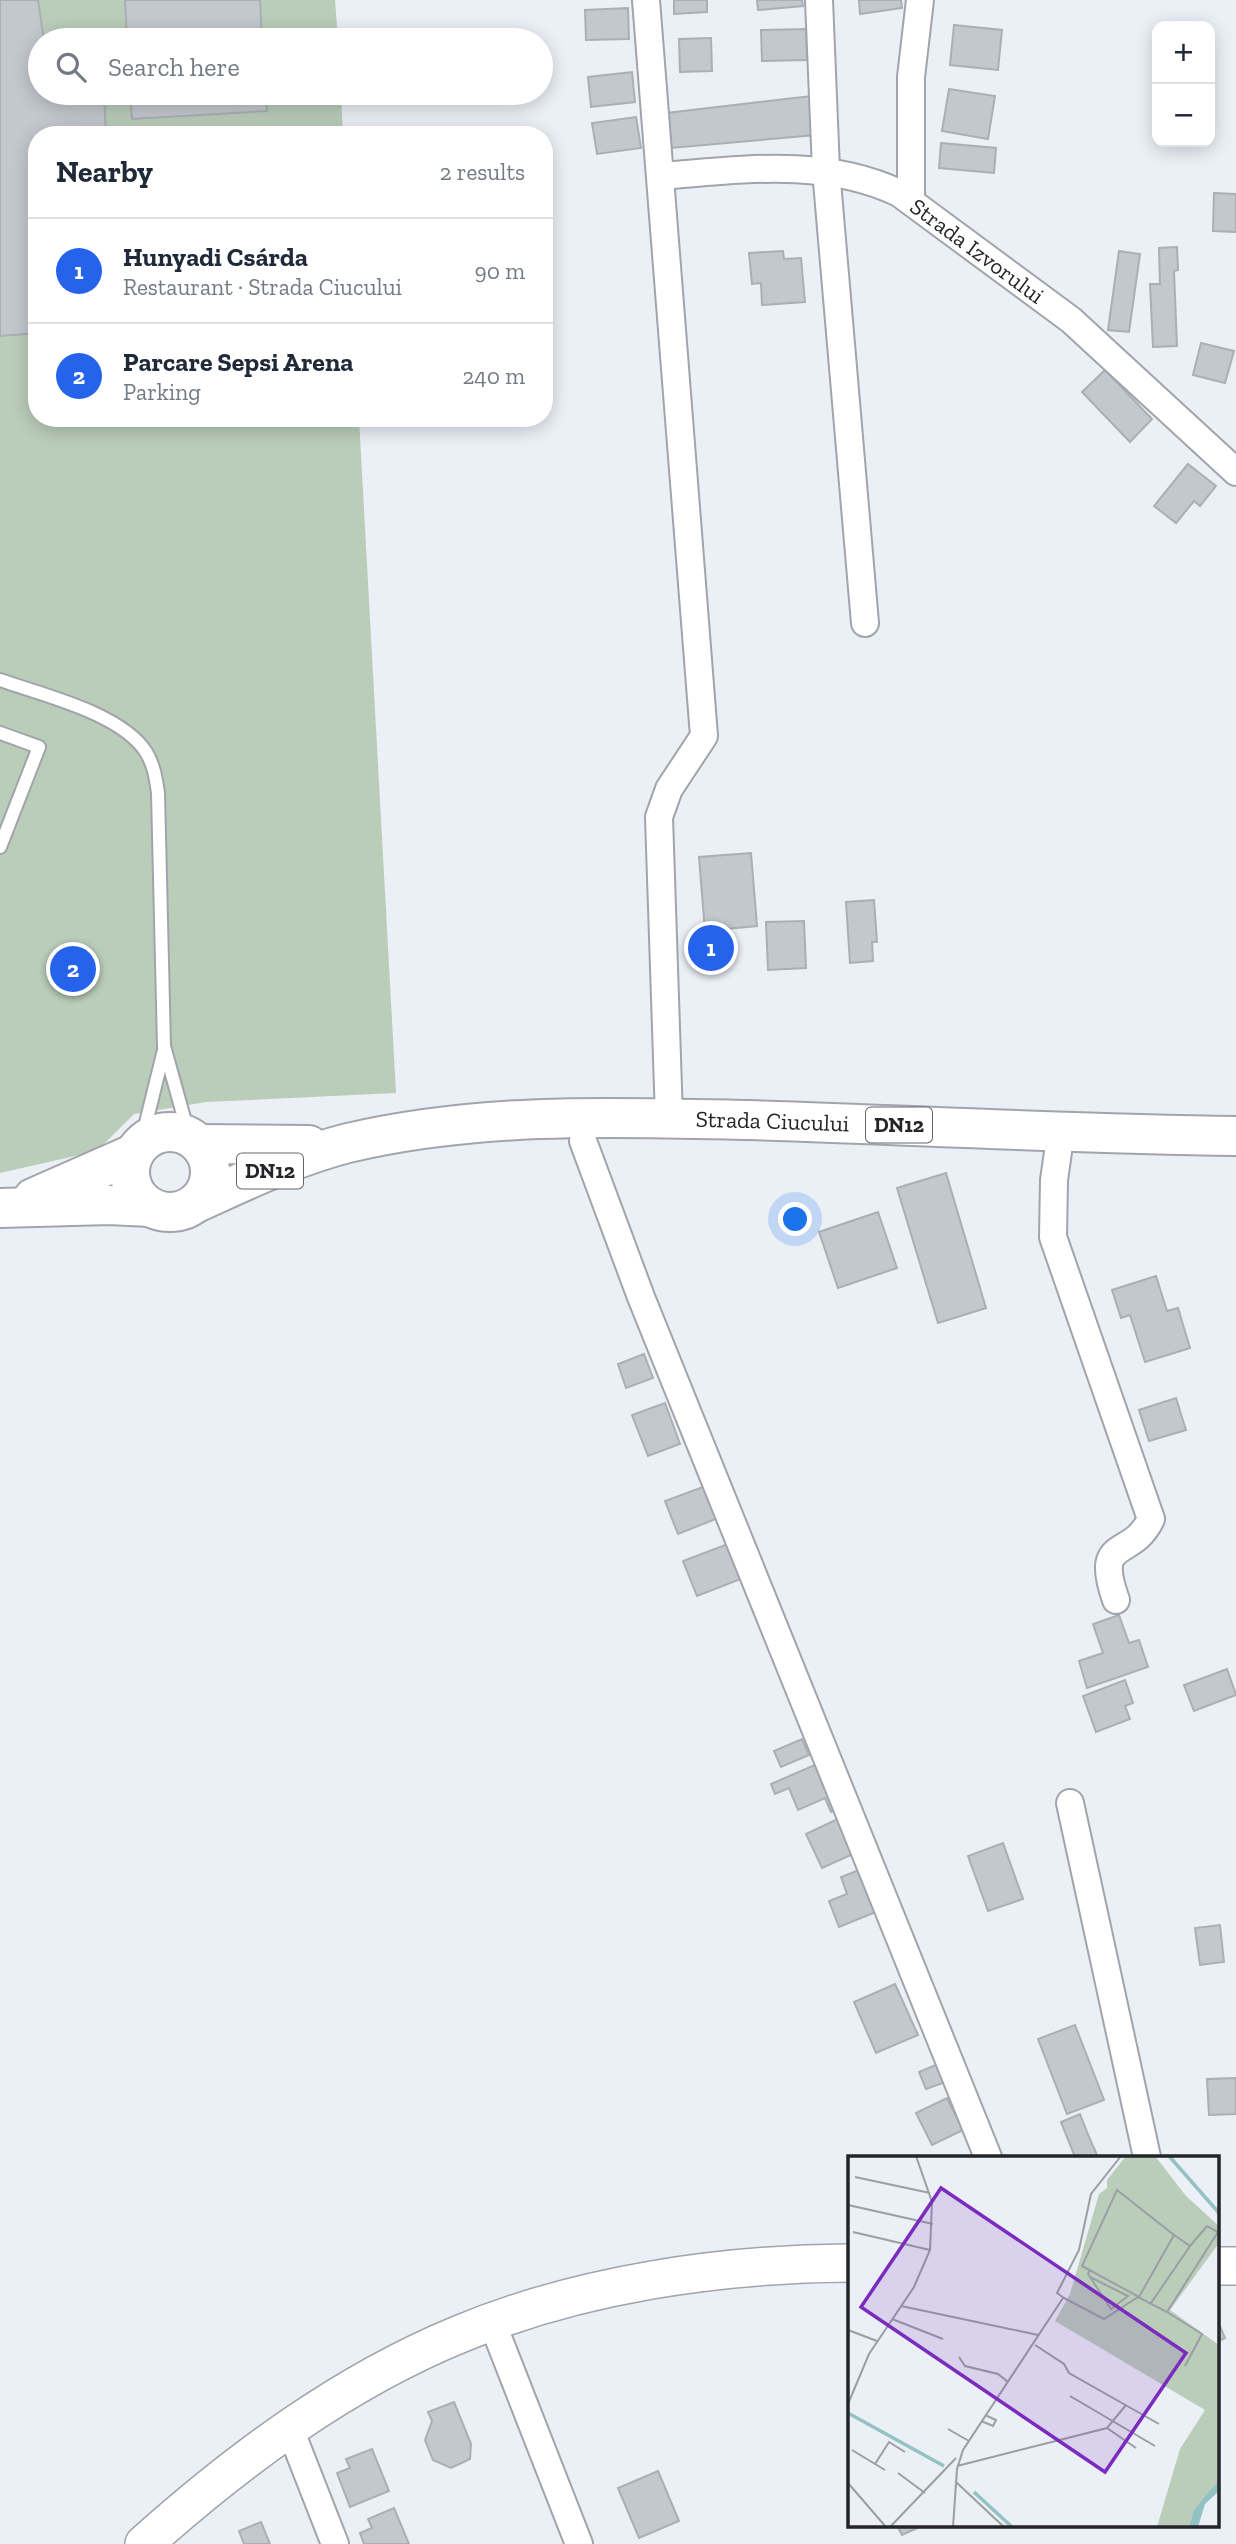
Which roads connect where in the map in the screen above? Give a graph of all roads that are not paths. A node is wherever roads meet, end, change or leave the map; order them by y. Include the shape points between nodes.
1 (646, 0) edge
2 (819, 0) edge
3 (920, 0) edge
4 (825, 170) junction
5 (660, 176) junction
6 (911, 201) junction
7 (1236, 472) edge
8 (866, 623) dead end
9 (0, 680) edge
10 (0, 733) edge
11 (0, 847) edge
12 (164, 1046) junction
13 (669, 1118) junction
14 (572, 1130) junction
15 (1060, 1131) junction
16 (1236, 1136) edge
17 (194, 1140) junction
18 (346, 1144) junction
19 (137, 1149) junction
20 (196, 1203) junction
21 (7, 1207) edge
22 (150, 1207) junction
23 (1116, 1600) dead end
24 (1070, 1803) dead end
25 (988, 2156) edge
26 (1147, 2156) edge
27 (848, 2263) edge
28 (1218, 2266) edge
29 (1236, 2266) edge
30 (492, 2322) junction
31 (290, 2429) junction
32 (144, 2544) edge
33 (335, 2544) edge
34 (579, 2544) edge

1 - 5 street
2 - 4 street
3 - 6 street via 911,76
4 - 5 street, Strada Izvorului via 762,168
4 - 6 street, Strada Izvorului via 881,185
4 - 8 street
5 - 13 street via 704,736 669,789 659,817
6 - 7 street, Strada Izvorului via 1071,320
9 - 12 lane via 108,720 136,740 154,769
10 - 11 lane via 39,747
12 - 17 lane
12 - 19 lane
13 - 14 main road, Strada Ciucului / DN12
13 - 15 main road, Strada Ciucului / DN12
14 - 18 main road, DN12 via 461,1124
14 - 25 street
15 - 16 main road, Strada Ciucului / DN12
15 - 23 street via 1053,1237 1151,1519 1146,1530 1112,1554 1107,1563
17 - 18 main road, DN12
17 - 19 main road via 163,1132
17 - 20 main road via 207,1155 209,1181
18 - 20 main road, DN12
19 - 21 main road
19 - 22 main road via 130,1180
20 - 22 main road via 172,1212
21 - 22 main road
24 - 26 street
27 - 30 main road via 696,2273 568,2299
28 - 29 main road
30 - 31 main road via 391,2367
30 - 34 street
31 - 32 main road
31 - 33 street

